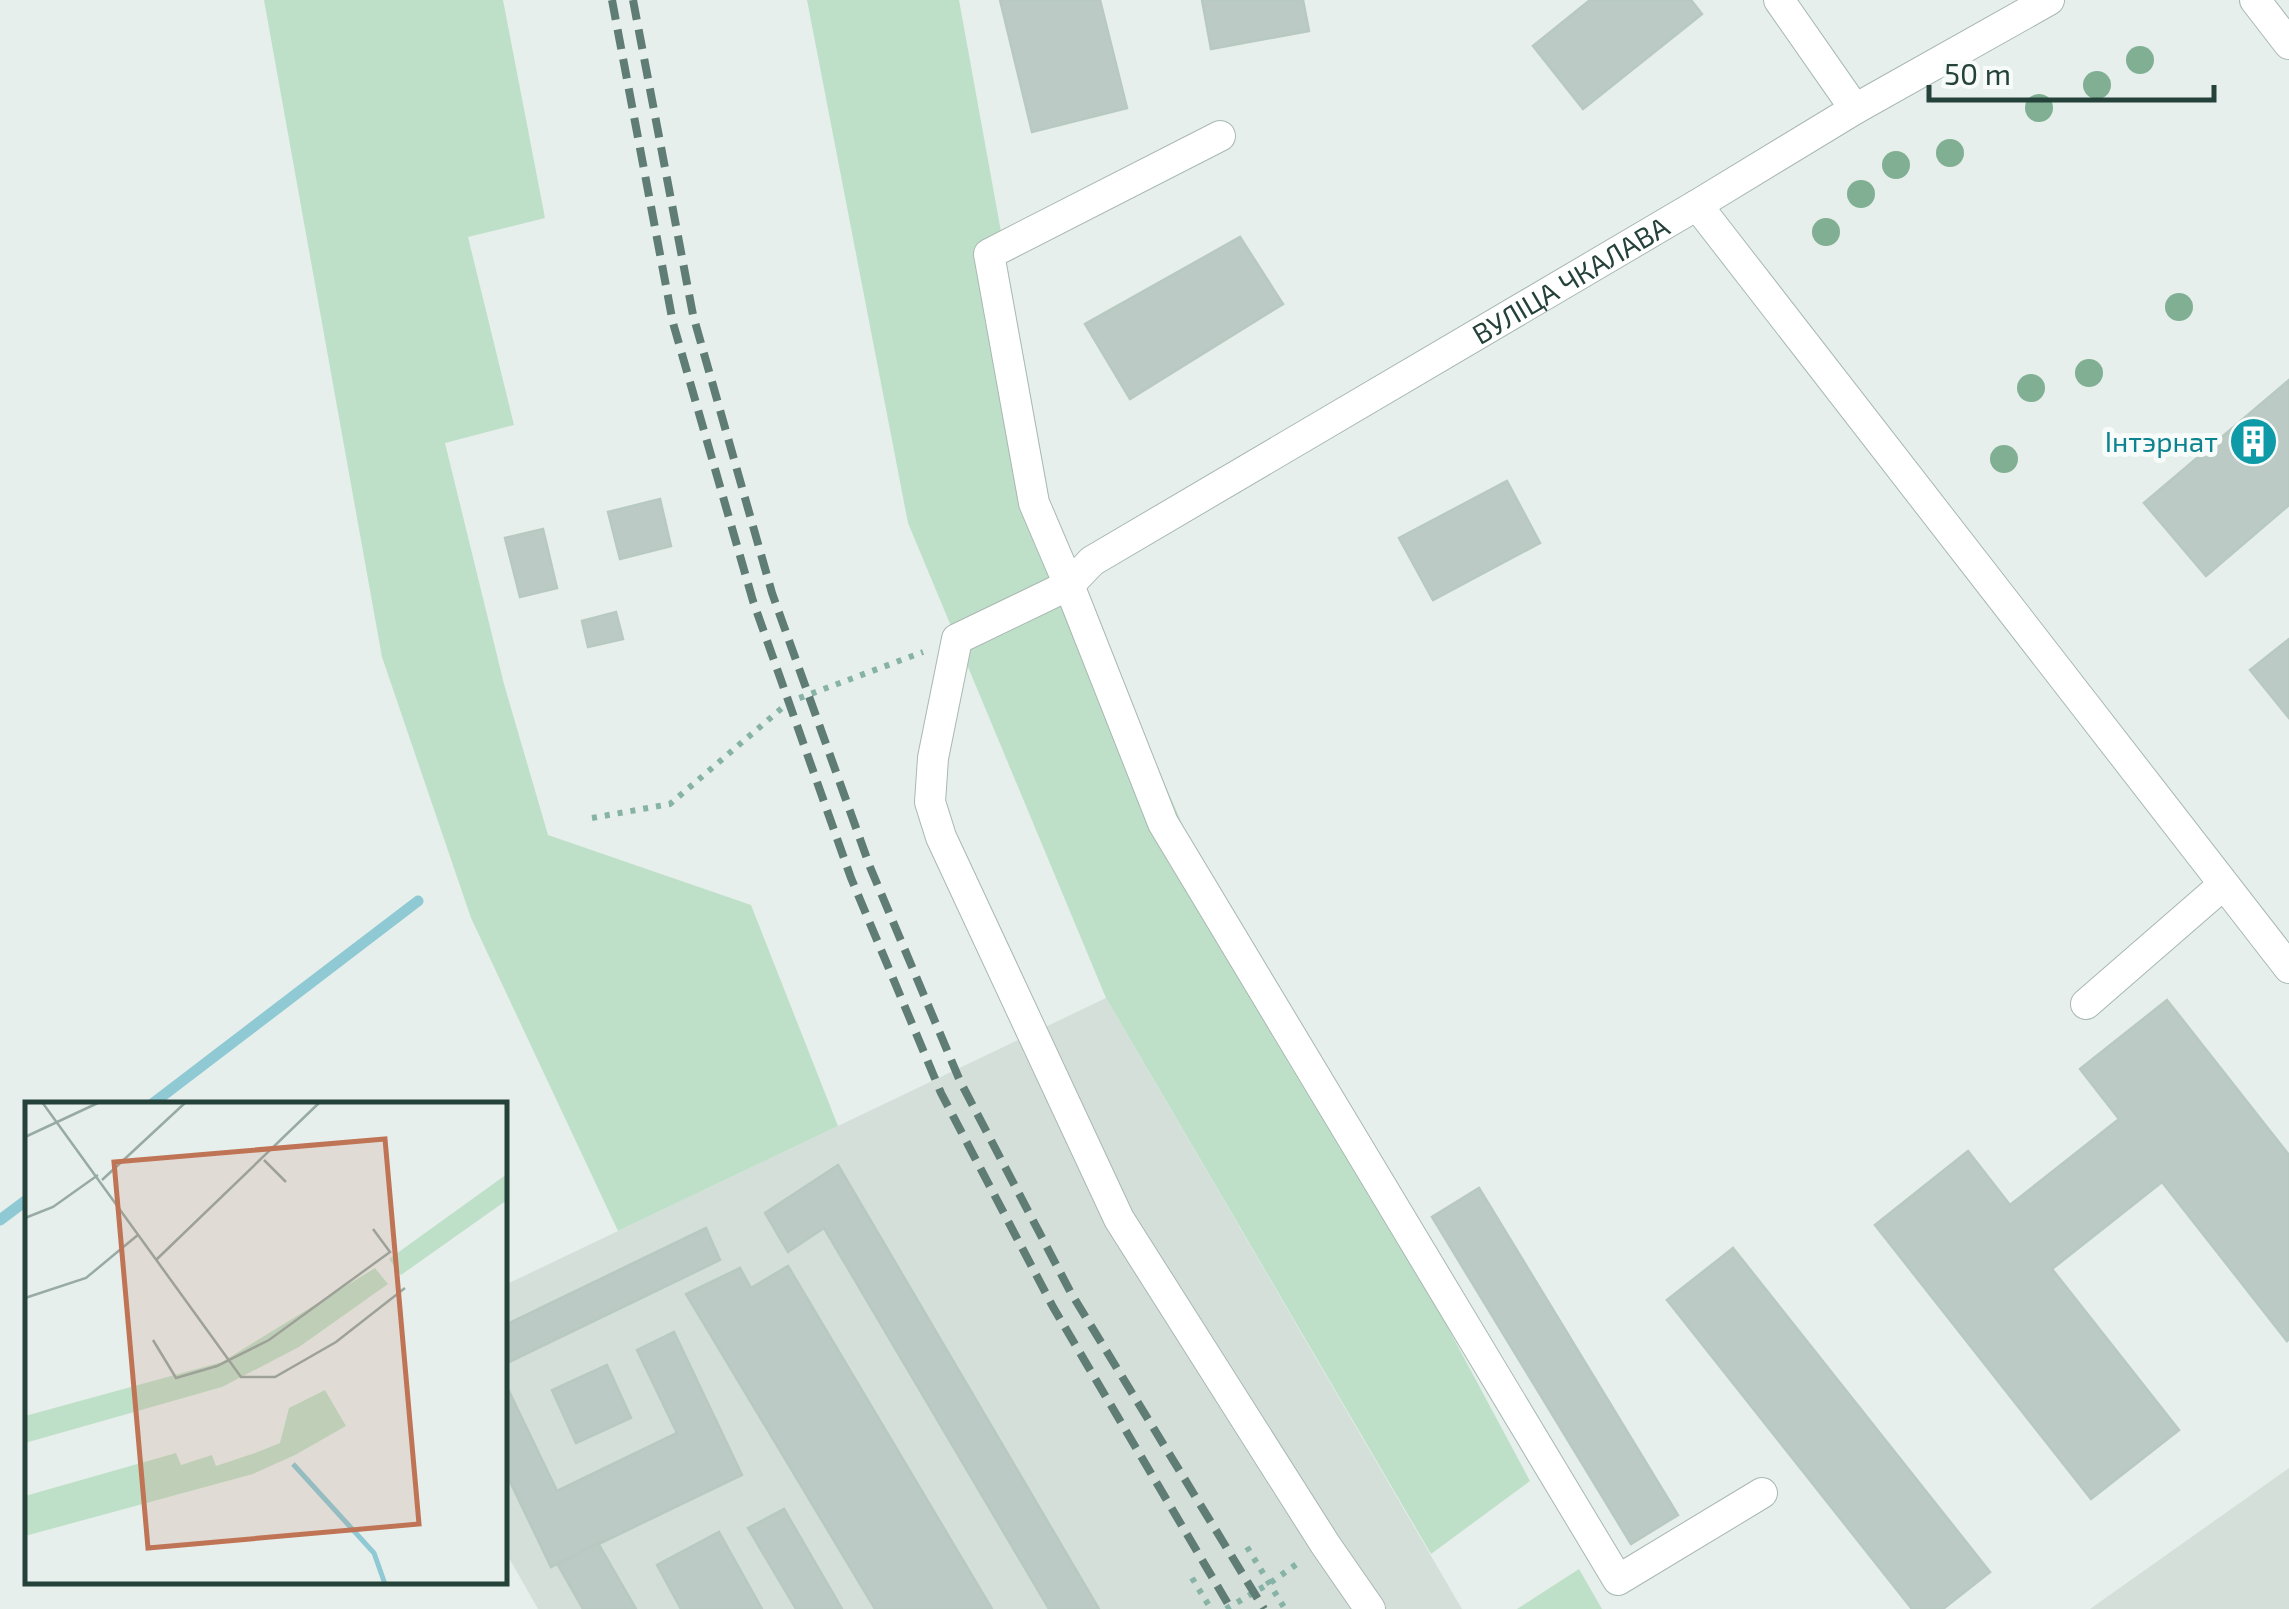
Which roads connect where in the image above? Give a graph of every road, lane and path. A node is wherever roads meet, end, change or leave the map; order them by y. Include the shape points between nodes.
1 (1779, 0) edge
2 (2050, 0) edge
3 (2255, 0) edge
4 (2289, 44) edge
5 (1856, 109) junction
6 (1220, 136) dead end
7 (1697, 205) junction
8 (1069, 585) junction
9 (957, 639) junction
10 (592, 818) dead end
11 (2223, 885) junction
12 (2289, 968) edge
13 (2086, 1004) dead end
14 (1762, 1492) dead end
15 (1326, 1544) junction
16 (1248, 1547) dead end
17 (1192, 1578) dead end
18 (1270, 1583) junction
19 (1211, 1609) edge
20 (1226, 1609) edge
21 (1285, 1609) edge
22 (1370, 1609) edge

1 - 5 street
2 - 5 street, ВУЛІЦА ЧКАЛАВА
3 - 4 street
5 - 7 street, ВУЛІЦА ЧКАЛАВА
6 - 8 street via 988,254 1034,503
7 - 8 street, ВУЛІЦА ЧКАЛАВА via 1092,561
7 - 11 street
8 - 9 street
8 - 14 street via 1163,823 1618,1580
9 - 10 path via 789,702 670,804
9 - 15 street via 933,758 930,802 941,837 1118,1219
11 - 12 street
11 - 13 street
15 - 18 path
15 - 22 street
16 - 18 path
17 - 19 path
18 - 20 path
18 - 21 path

